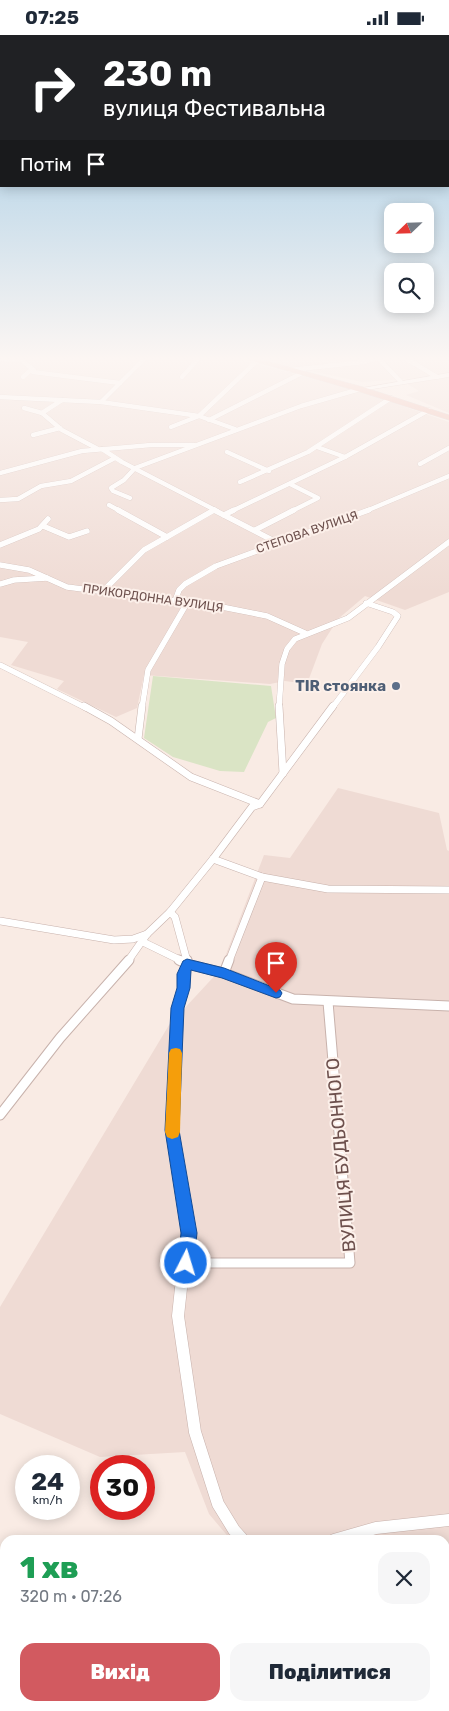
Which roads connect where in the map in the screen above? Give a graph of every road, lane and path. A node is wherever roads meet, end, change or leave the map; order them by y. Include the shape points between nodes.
1 (76, 436) edge
2 (219, 436) edge
3 (333, 436) edge
4 (382, 436) edge
5 (199, 445) junction
6 (317, 447) junction
7 (449, 448) edge
8 (100, 449) junction
9 (228, 452) dead end
10 (344, 457) junction
11 (115, 458) junction
12 (420, 464) dead end
13 (135, 468) junction
14 (269, 471) junction
15 (0, 473) edge
16 (449, 476) edge
17 (240, 483) dead end
18 (290, 484) junction
19 (130, 498) dead end
20 (0, 501) edge
21 (110, 505) dead end
22 (214, 510) junction
23 (224, 515) junction
24 (48, 519) dead end
25 (43, 527) junction
26 (255, 530) junction
27 (86, 531) dead end
28 (167, 537) junction
29 (449, 542) edge
30 (278, 543) junction
31 (0, 545) edge
32 (0, 565) edge
33 (47, 578) junction
34 (0, 584) edge
35 (102, 592) junction
36 (175, 601) junction
37 (187, 603) junction
38 (366, 603) junction
39 (305, 633) junction
40 (0, 665) edge
41 (138, 739) junction
42 (282, 773) junction
43 (260, 804) junction
44 (214, 859) junction
45 (262, 877) junction
46 (449, 890) edge
47 (170, 912) junction
48 (0, 921) edge
49 (145, 938) junction
50 (187, 964) junction
51 (224, 973) junction
52 (328, 1002) junction
53 (449, 1006) edge
54 (0, 1115) edge
55 (186, 1263) junction
56 (449, 1521) edge
57 (238, 1535) edge
58 (346, 1535) edge

1 - 8 street
2 - 5 street
3 - 6 street
4 - 10 street
5 - 8 street
5 - 13 street
6 - 10 street
6 - 14 street
7 - 12 street
8 - 11 street
8 - 15 street
9 - 14 street
10 - 18 street
11 - 13 street
11 - 20 street via 71,481 42,486 18,499
13 - 19 street via 124,481 111,488
13 - 22 street
14 - 17 street
16 - 30 street, СТЕПОВА ВУЛИЦЯ via 311,533
18 - 23 street
18 - 26 street via 318,498
21 - 28 street
22 - 23 street
22 - 28 street
23 - 26 street
24 - 25 street
25 - 27 street via 69,537
25 - 31 street
26 - 30 street
28 - 35 street via 140,553
29 - 38 street via 416,563
30 - 36 street, СТЕПОВА ВУЛИЦЯ via 223,563 188,581
32 - 33 street, ПРИКОРДОННА ВУЛИЦЯ via 29,570
33 - 34 street
33 - 35 street, ПРИКОРДОННА ВУЛИЦЯ via 61,585
35 - 36 street, ПРИКОРДОННА ВУЛИЦЯ
36 - 37 street, ПРИКОРДОННА ВУЛИЦЯ
37 - 39 street, ПРИКОРДОННА ВУЛИЦЯ via 267,616
37 - 41 street via 145,679
38 - 39 street via 341,622
38 - 42 street via 393,612 398,618
39 - 42 street via 289,646 278,682
40 - 41 street via 111,721
41 - 43 street via 192,777
42 - 43 street
43 - 44 street via 252,807
44 - 45 street
44 - 47 street
45 - 46 street via 328,889
45 - 51 street
47 - 49 street
47 - 50 street via 175,917
48 - 49 street via 114,939
49 - 50 street
49 - 54 street
50 - 51 street
50 - 55 street via 178,1008 172,1130 189,1233
51 - 52 street via 294,999
52 - 53 street
52 - 55 street, ВУЛИЦЯ БУДЬОННОГО via 350,1263
55 - 57 street via 178,1317 195,1432 218,1504
56 - 58 street

